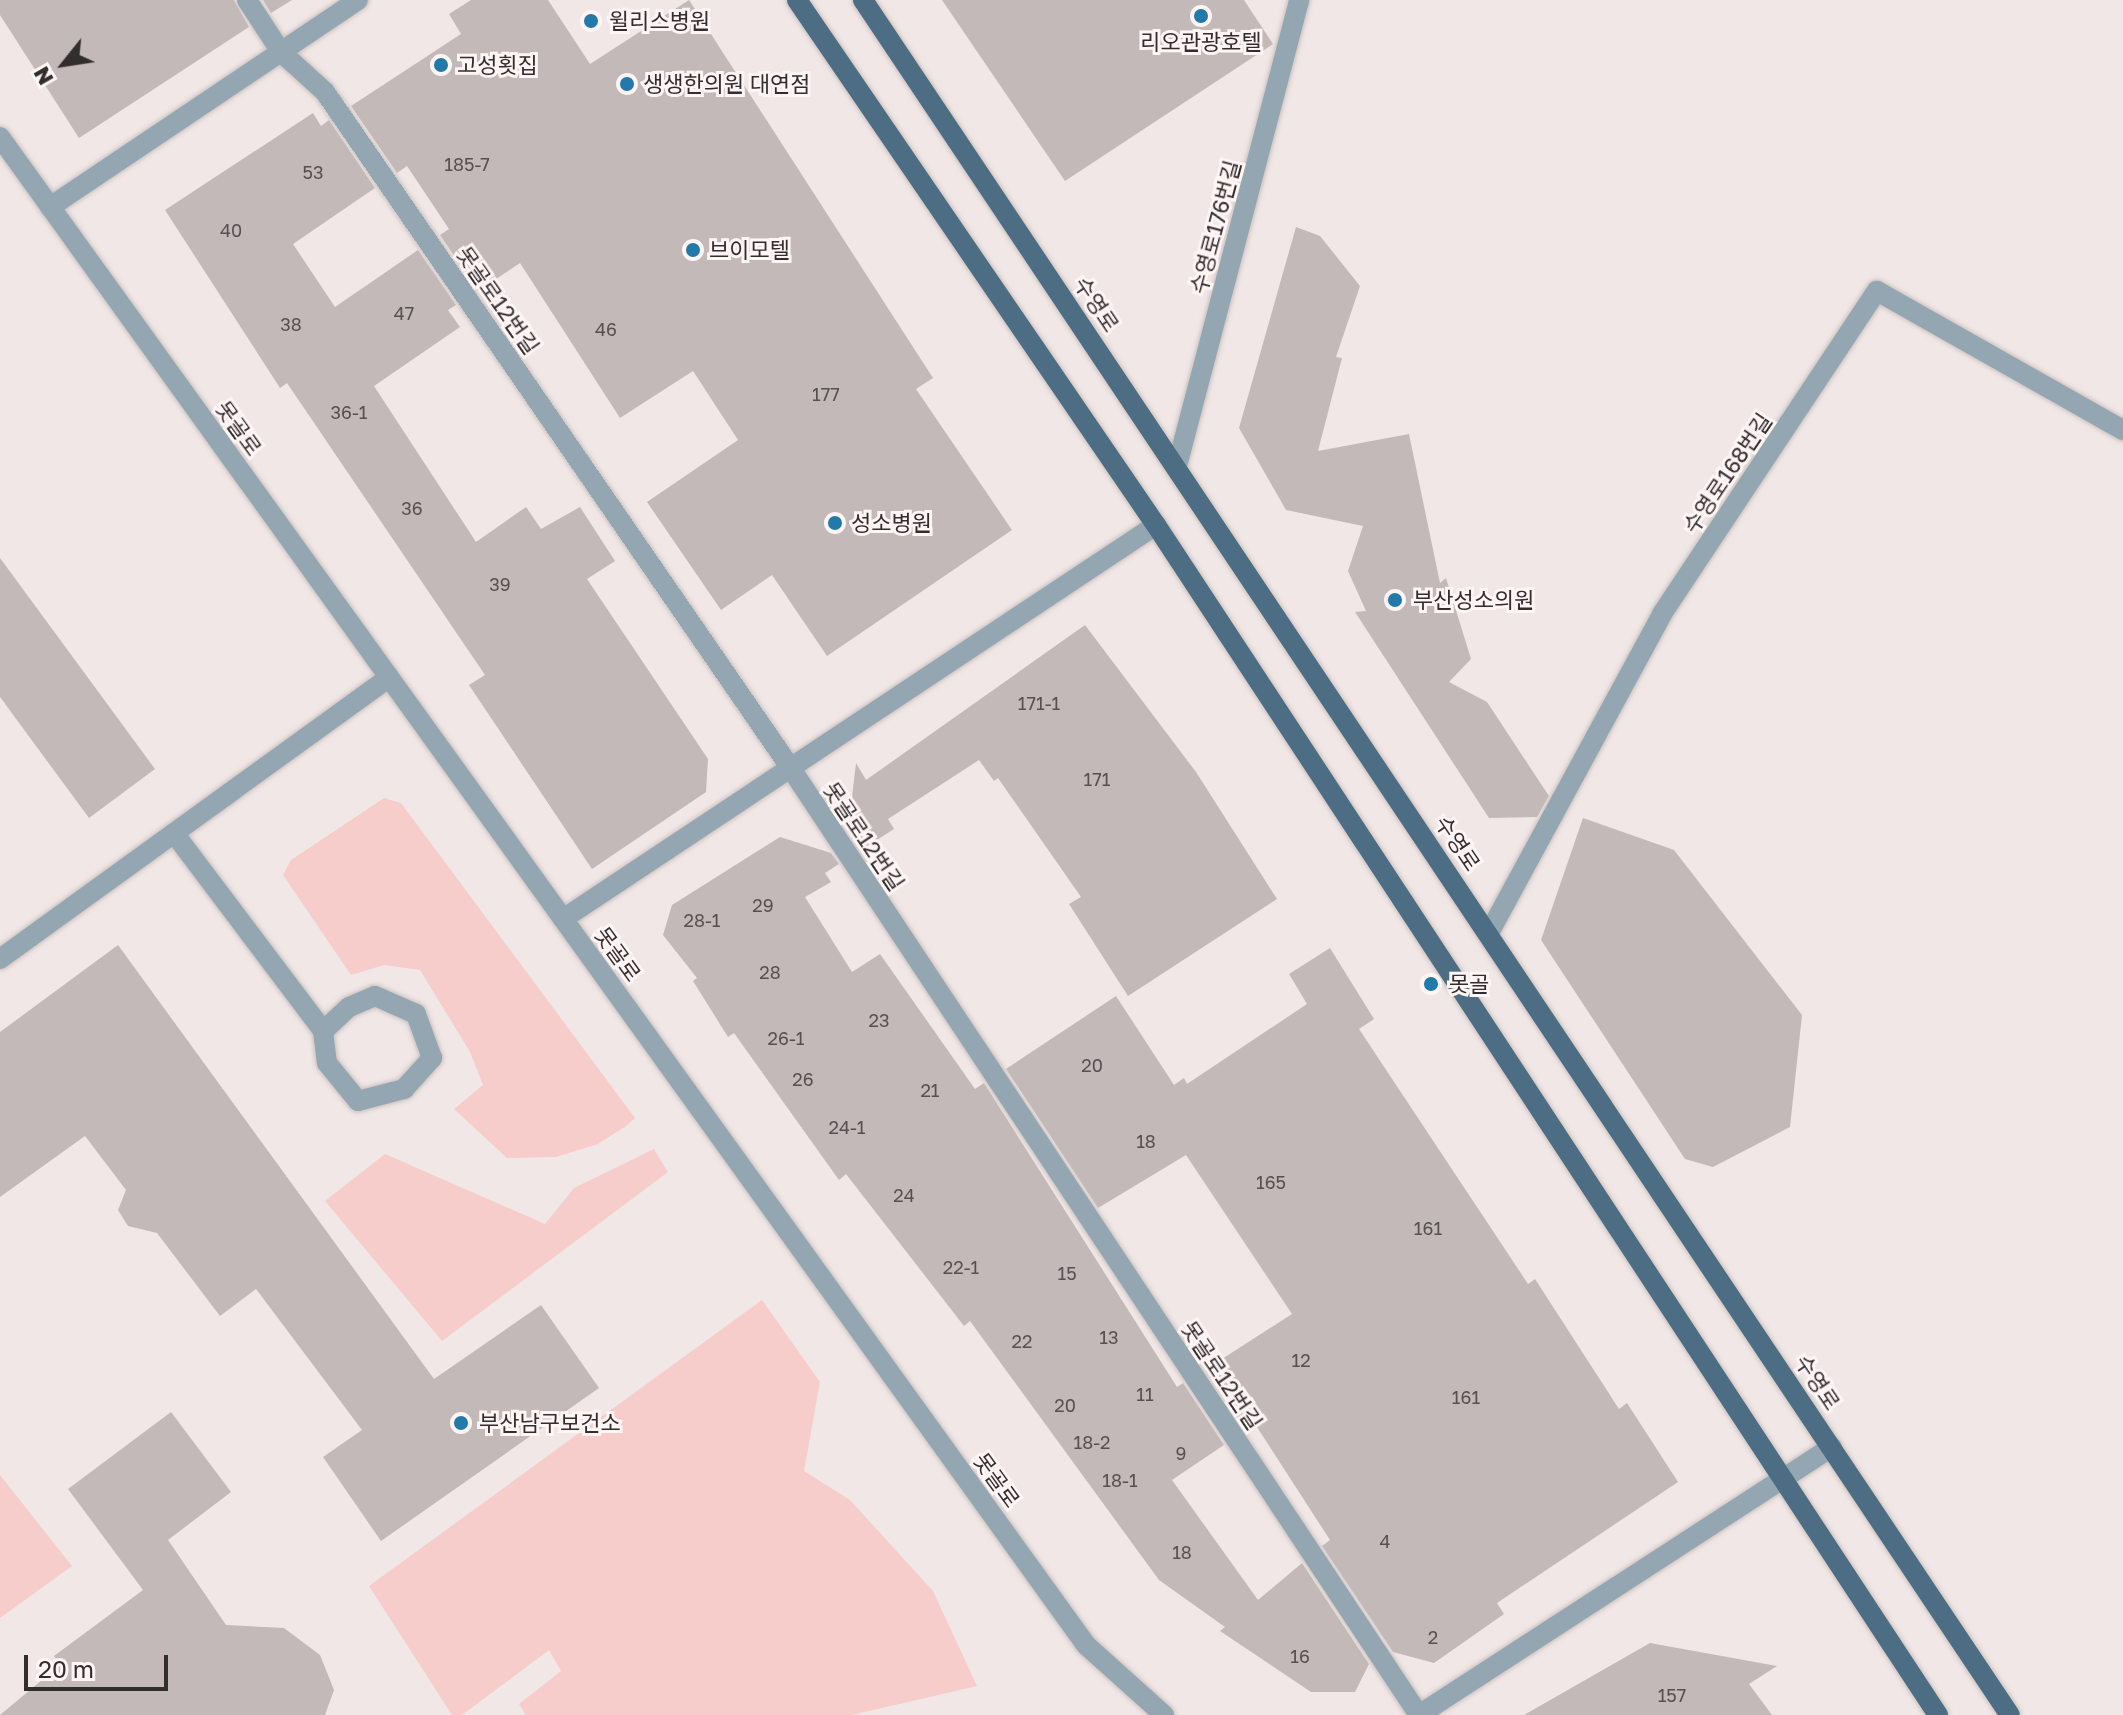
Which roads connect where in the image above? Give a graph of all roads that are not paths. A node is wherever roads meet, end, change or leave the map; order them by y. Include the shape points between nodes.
1 (247, 0) edge
2 (358, 0) edge
3 (797, 0) edge
4 (863, 0) edge
5 (1299, 0) edge
6 (281, 52) junction
7 (0, 137) edge
8 (50, 207) junction
9 (2123, 430) edge
10 (1177, 466) junction
11 (1156, 525) junction
12 (389, 677) junction
13 (790, 767) junction
14 (174, 833) junction
15 (563, 919) junction
16 (1489, 933) junction
17 (0, 959) edge
18 (323, 1031) junction
19 (1832, 1447) junction
20 (1784, 1477) junction
21 (1164, 1715) edge
22 (1419, 1715) edge
23 (1938, 1715) edge
24 (2010, 1715) edge

1 - 6 street, 못골로12번길
2 - 6 street
3 - 11 main road
4 - 10 main road, 수영로
5 - 10 street, 수영로176번길
6 - 8 street
6 - 13 street, 못골로12번길 via 325,92
7 - 8 street, 못골로
8 - 12 street, 못골로
9 - 16 street, 수영로168번길 via 1877,291 1662,614
10 - 16 main road, 수영로
11 - 13 street
11 - 20 main road
12 - 14 street
12 - 15 street, 못골로
13 - 15 street
13 - 22 street, 못골로12번길
14 - 17 street
14 - 18 street
15 - 21 street, 못골로 via 1086,1645
16 - 19 main road, 수영로
18 - 18 street via 327,1063 358,1101 404,1089 432,1058 416,1014 375,996 349,1007
19 - 20 street
19 - 24 main road, 수영로
20 - 22 street
20 - 23 main road

